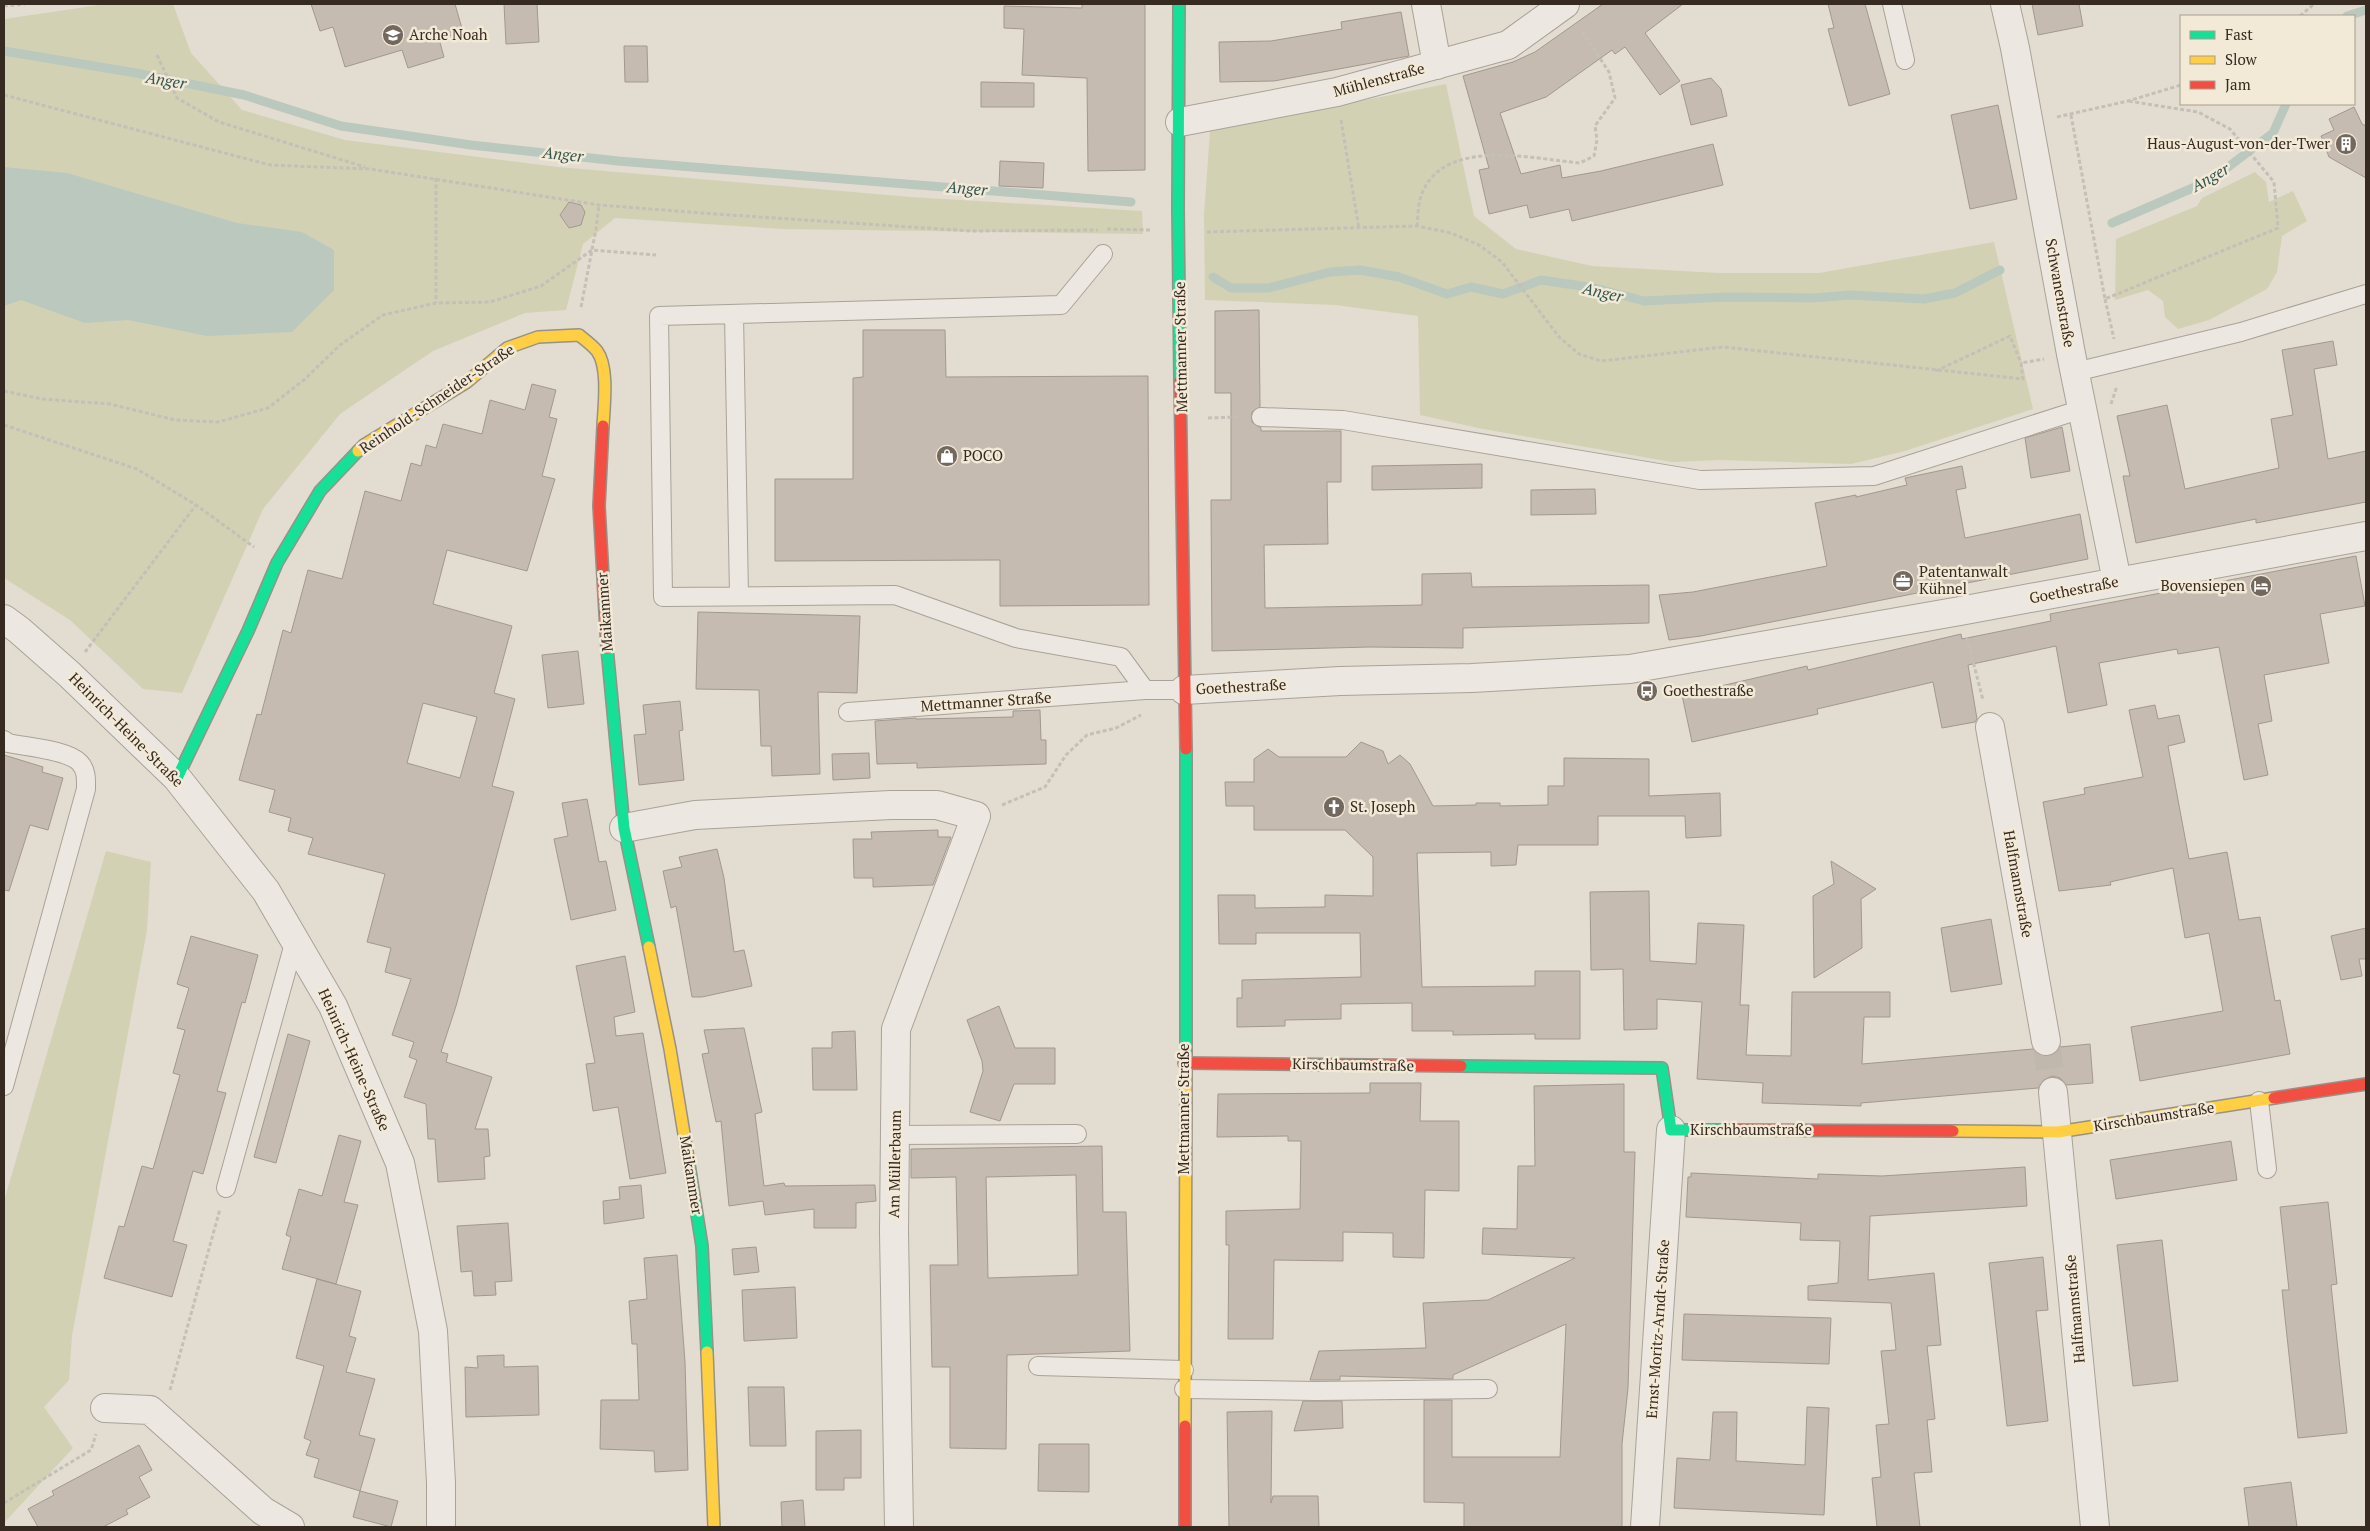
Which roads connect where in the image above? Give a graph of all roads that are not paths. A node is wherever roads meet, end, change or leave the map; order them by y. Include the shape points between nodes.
1 (1178, 4) edge
2 (1426, 4) edge
3 (1565, 4) edge
4 (1892, 4) edge
5 (2005, 4) edge
6 (1905, 60) dead end
7 (1436, 65) junction
8 (1180, 122) junction
9 (1103, 254) dead end
10 (2366, 294) edge
11 (734, 314) junction
12 (579, 335) joint
13 (2073, 363) junction
14 (2082, 409) junction
15 (1261, 416) road end
16 (2366, 536) edge
17 (2116, 581) junction
18 (740, 596) junction
19 (4, 619) edge
20 (1145, 690) junction
21 (1184, 690) junction
22 (848, 712) dead end
23 (1990, 727) road end
24 (4, 740) edge
25 (177, 778) junction
26 (624, 828) junction
27 (295, 940) junction
28 (2046, 1041) tunnel mouth
29 (1184, 1063) junction
30 (2366, 1084) edge
31 (4, 1086) edge
32 (2054, 1092) tunnel mouth
33 (2259, 1101) junction
34 (1671, 1130) junction
35 (2058, 1132) junction
36 (895, 1134) junction
37 (1077, 1134) dead end
38 (2267, 1169) dead end
39 (226, 1188) road end
40 (1038, 1366) dead end
41 (1184, 1370) junction
42 (1184, 1389) junction
43 (1488, 1389) dead end
44 (105, 1408) road end
45 (290, 1527) edge
46 (441, 1527) edge
47 (714, 1527) edge
48 (899, 1527) edge
49 (1185, 1527) edge
50 (1646, 1527) edge
51 (2095, 1527) edge

1 - 8 street, Mettmanner Straße
2 - 7 street
3 - 7 street, Mühlenstraße via 1508,45
4 - 6 lane
5 - 13 street, Schwanenstraße via 2030,122
7 - 8 street, Mühlenstraße via 1336,92
8 - 21 street, Mettmanner Straße
9 - 11 lane via 1061,305
10 - 13 lane via 2241,332
11 - 18 lane
11 - 18 lane via 659,316 663,597
12 - 25 street, Reinhold-Schneider-Straße via 538,336 507,348 466,382 364,445 320,491 277,563 248,632
12 - 26 street, Maikammer via 598,352 603,370 605,396 600,516 605,629
13 - 14 street, Schwanenstraße
14 - 15 lane via 1874,476 1700,480 1342,420
14 - 17 street, Schwanenstraße
16 - 17 street, Goethestraße
17 - 21 street, Goethestraße via 1630,669
18 - 20 lane via 895,594 1016,638 1121,657
19 - 25 street, Heinrich-Heine-Straße via 69,674
20 - 21 lane, Mettmanner Straße
20 - 22 lane, Mettmanner Straße
21 - 29 street, Mettmanner Straße
23 - 28 street, Halfmannstraße
24 - 31 lane via 66,754 80,762 86,774 86,789
25 - 27 street, Heinrich-Heine-Straße via 266,891
26 - 36 street, Am Müllerbaum via 695,815 891,806 936,805 976,816 896,1028
26 - 47 street, Maikammer via 670,1049 702,1246
27 - 39 lane
27 - 46 street, Heinrich-Heine-Straße via 333,1006 400,1163 432,1331
29 - 34 street, Kirschbaumstraße via 1662,1068
29 - 41 street, Mettmanner Straße
30 - 33 street, Kirschbaumstraße
32 - 35 street, Halfmannstraße
33 - 35 street, Kirschbaumstraße
33 - 38 lane
34 - 35 street, Kirschbaumstraße
34 - 50 street, Ernst-Moritz-Arndt-Straße
35 - 51 street, Halfmannstraße
36 - 37 lane
36 - 48 street, Am Müllerbaum
40 - 41 lane
41 - 42 street, Mettmanner Straße
42 - 43 lane
42 - 49 street, Mettmanner Straße
44 - 45 street via 150,1410 263,1511

